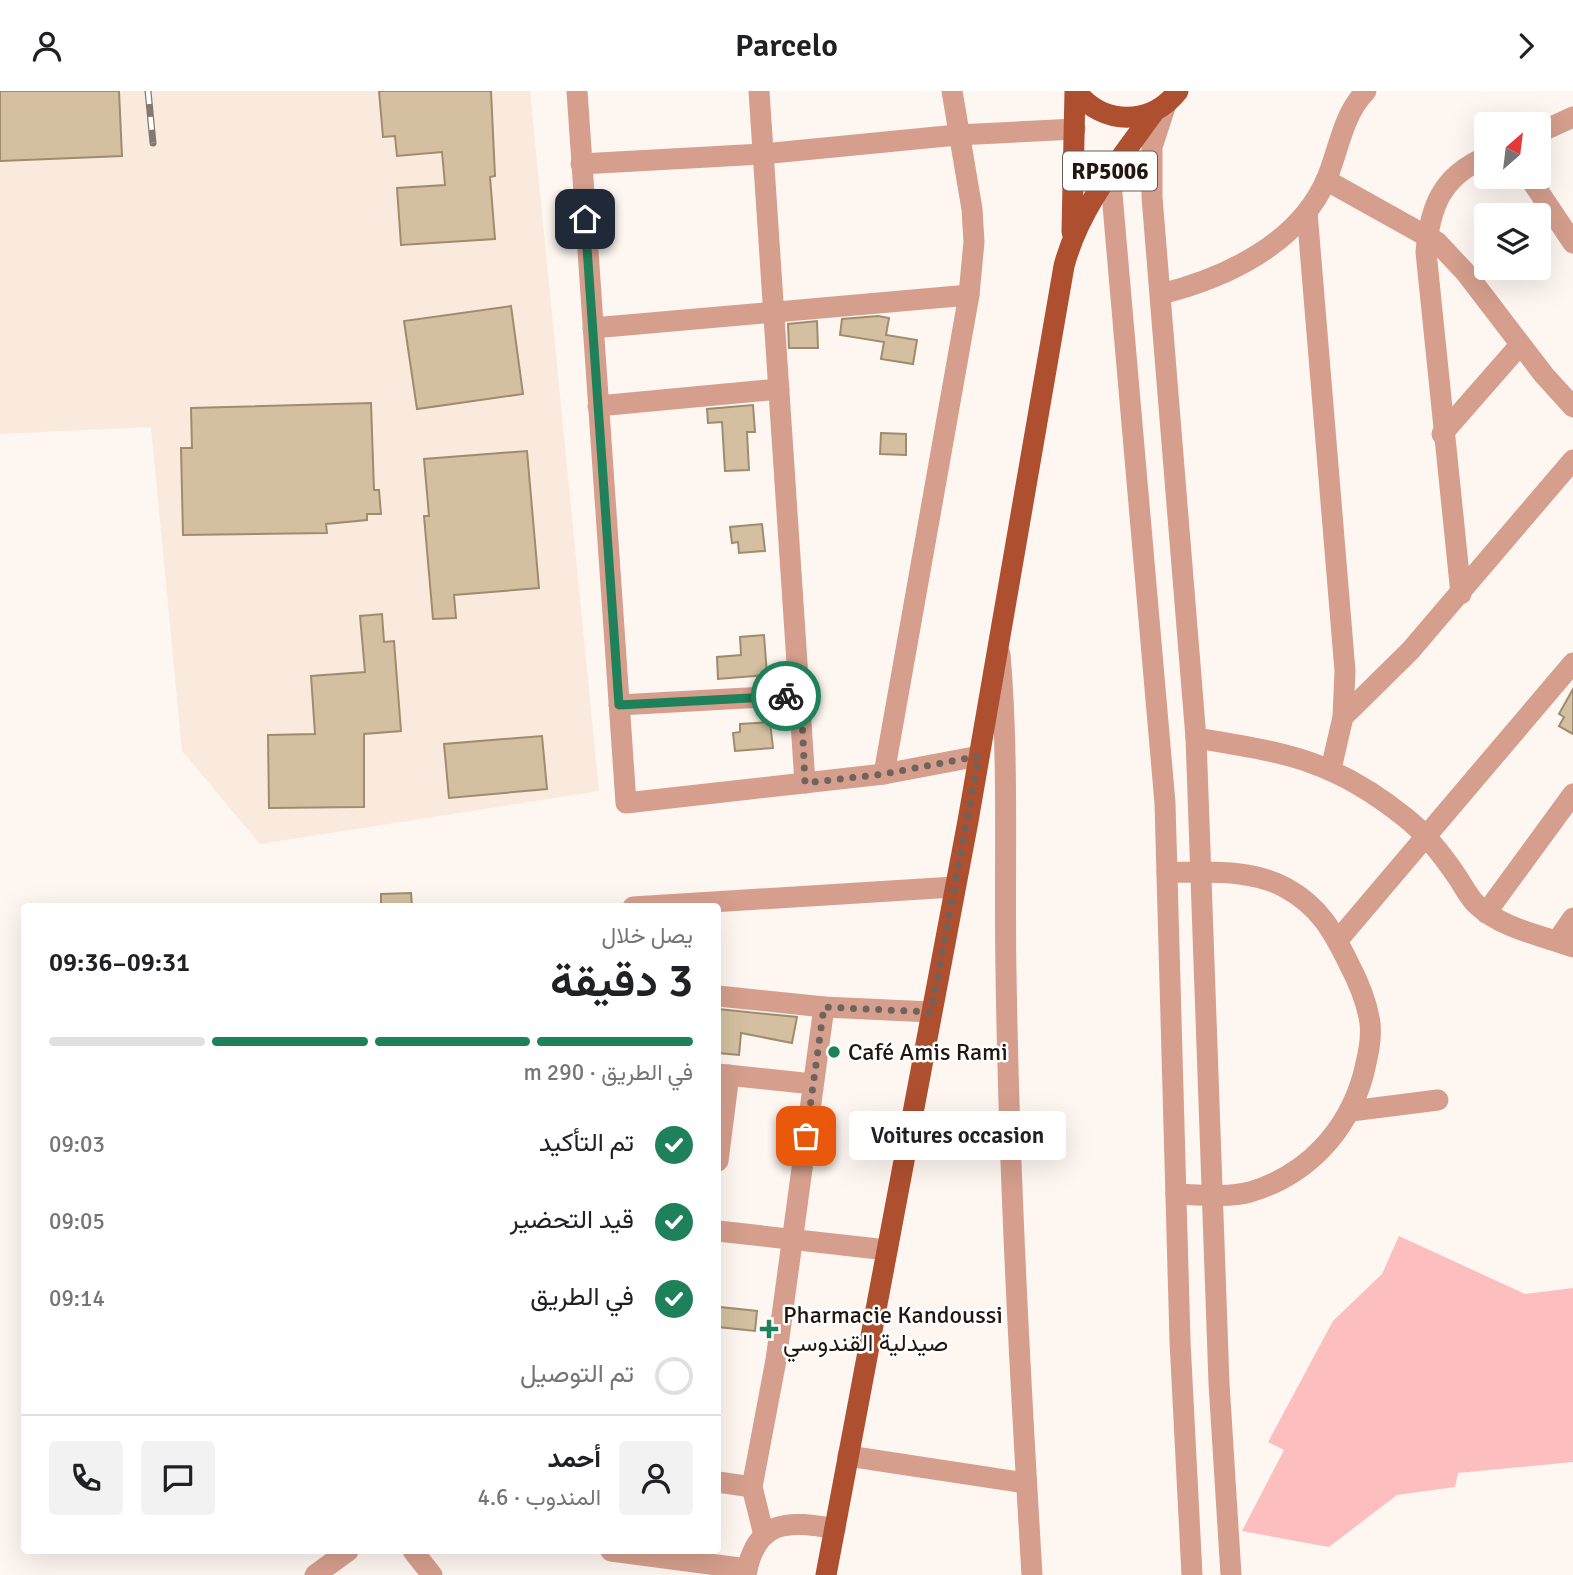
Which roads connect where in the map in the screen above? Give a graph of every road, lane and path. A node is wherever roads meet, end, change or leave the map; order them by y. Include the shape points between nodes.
1 (577, 91) edge
2 (759, 91) edge
3 (952, 91) edge
4 (1076, 91) edge
5 (1366, 91) edge
6 (1166, 102) edge
7 (1573, 117) edge
8 (1551, 127) edge
9 (1075, 129) junction
10 (957, 135) junction
11 (762, 154) junction
12 (581, 164) junction
13 (1474, 165) edge
14 (1110, 171) junction
15 (1326, 180) junction
16 (1537, 189) edge
17 (1307, 212) junction
18 (1072, 235) junction
19 (1428, 235) junction
20 (1573, 243) edge
21 (1161, 294) junction
22 (969, 295) junction
23 (774, 311) junction
24 (593, 328) junction
25 (1520, 345) junction
26 (779, 389) junction
27 (598, 406) junction
28 (1573, 407) edge
29 (1442, 434) junction
30 (1573, 460) edge
31 (1461, 594) junction
32 (999, 637) junction
33 (1570, 674) edge
34 (801, 695) junction
35 (619, 705) junction
36 (1343, 717) junction
37 (1196, 739) junction
38 (979, 756) junction
39 (1331, 769) junction
40 (884, 774) junction
41 (805, 783) junction
42 (1573, 794) edge
43 (1425, 837) junction
44 (1167, 871) junction
45 (1202, 873) junction
46 (954, 887) junction
47 (697, 903) edge
48 (1486, 913) junction
49 (1573, 918) edge
50 (1338, 940) junction
51 (1565, 944) edge
52 (721, 996) edge
53 (824, 1007) junction
54 (931, 1012) junction
55 (723, 1075) edge
56 (813, 1084) junction
57 (1438, 1100) dead end
58 (721, 1109) edge
59 (1351, 1111) junction
60 (1176, 1194) junction
61 (1213, 1195) junction
62 (721, 1231) edge
63 (792, 1240) junction
64 (887, 1250) junction
65 (848, 1457) junction
66 (721, 1482) edge
67 (1026, 1483) junction
68 (752, 1487) junction
69 (835, 1529) junction
70 (764, 1535) junction
71 (344, 1554) edge
72 (416, 1554) edge
73 (630, 1554) edge
74 (747, 1572) edge
75 (315, 1575) edge
76 (432, 1575) edge
77 (826, 1575) edge
78 (1032, 1575) edge
79 (1192, 1575) edge
80 (1231, 1575) edge

1 - 12 street
2 - 11 street
3 - 10 street
4 - 6 main road, RP5006 via 1111,116 1133,118
4 - 9 main road, RP5006
5 - 15 street via 1349,115
6 - 14 main road, RP5006
6 - 21 street via 1151,165
7 - 8 street
9 - 10 street
9 - 18 main road, RP5006
10 - 11 street
10 - 22 street via 972,209
11 - 12 street
11 - 23 street
12 - 24 street
13 - 19 street via 1451,179 1438,200
14 - 18 main road, RP5006
14 - 44 street via 1157,689
15 - 17 street
15 - 19 street
16 - 20 street
17 - 21 street via 1241,265 1198,285
17 - 36 street via 1345,671
18 - 32 main road, RP5006
19 - 25 street via 1451,255
19 - 29 street via 1427,277
21 - 37 street
22 - 23 street
22 - 40 street
23 - 24 street
23 - 26 street
24 - 27 street
25 - 28 street
25 - 29 street
26 - 27 street
26 - 34 street
27 - 35 street
29 - 31 street
30 - 31 street
31 - 36 street
32 - 38 main road, RP5006
32 - 67 street via 1005,708 1006,971 1016,1288
33 - 43 street
34 - 35 street
34 - 41 street
35 - 41 street via 626,803
36 - 39 street
37 - 39 street via 1284,753
37 - 45 street
38 - 40 street
38 - 46 main road, RP5006
39 - 43 street via 1371,791
40 - 41 street
42 - 48 street
43 - 48 street
43 - 50 street
44 - 45 street
44 - 60 street
45 - 50 street via 1248,875 1285,887 1315,907
45 - 61 street
46 - 47 street
46 - 54 main road, RP5006
48 - 51 street
49 - 51 street
50 - 59 street via 1360,986 1370,1025 1366,1064
52 - 53 street
53 - 54 street
53 - 56 street
54 - 64 main road, RP5006
55 - 56 street
55 - 58 street
56 - 63 street
57 - 59 street
59 - 61 street via 1326,1146 1289,1174 1247,1193
60 - 61 street
60 - 79 street
61 - 80 street
62 - 63 street
63 - 64 street
63 - 68 street
64 - 65 main road, RP5006
65 - 67 street
65 - 69 main road, RP5006
66 - 68 street
67 - 78 street
68 - 70 street
69 - 70 street via 794,1523 777,1526
69 - 77 main road, RP5006
70 - 74 street
71 - 75 street
72 - 76 street
73 - 74 street

